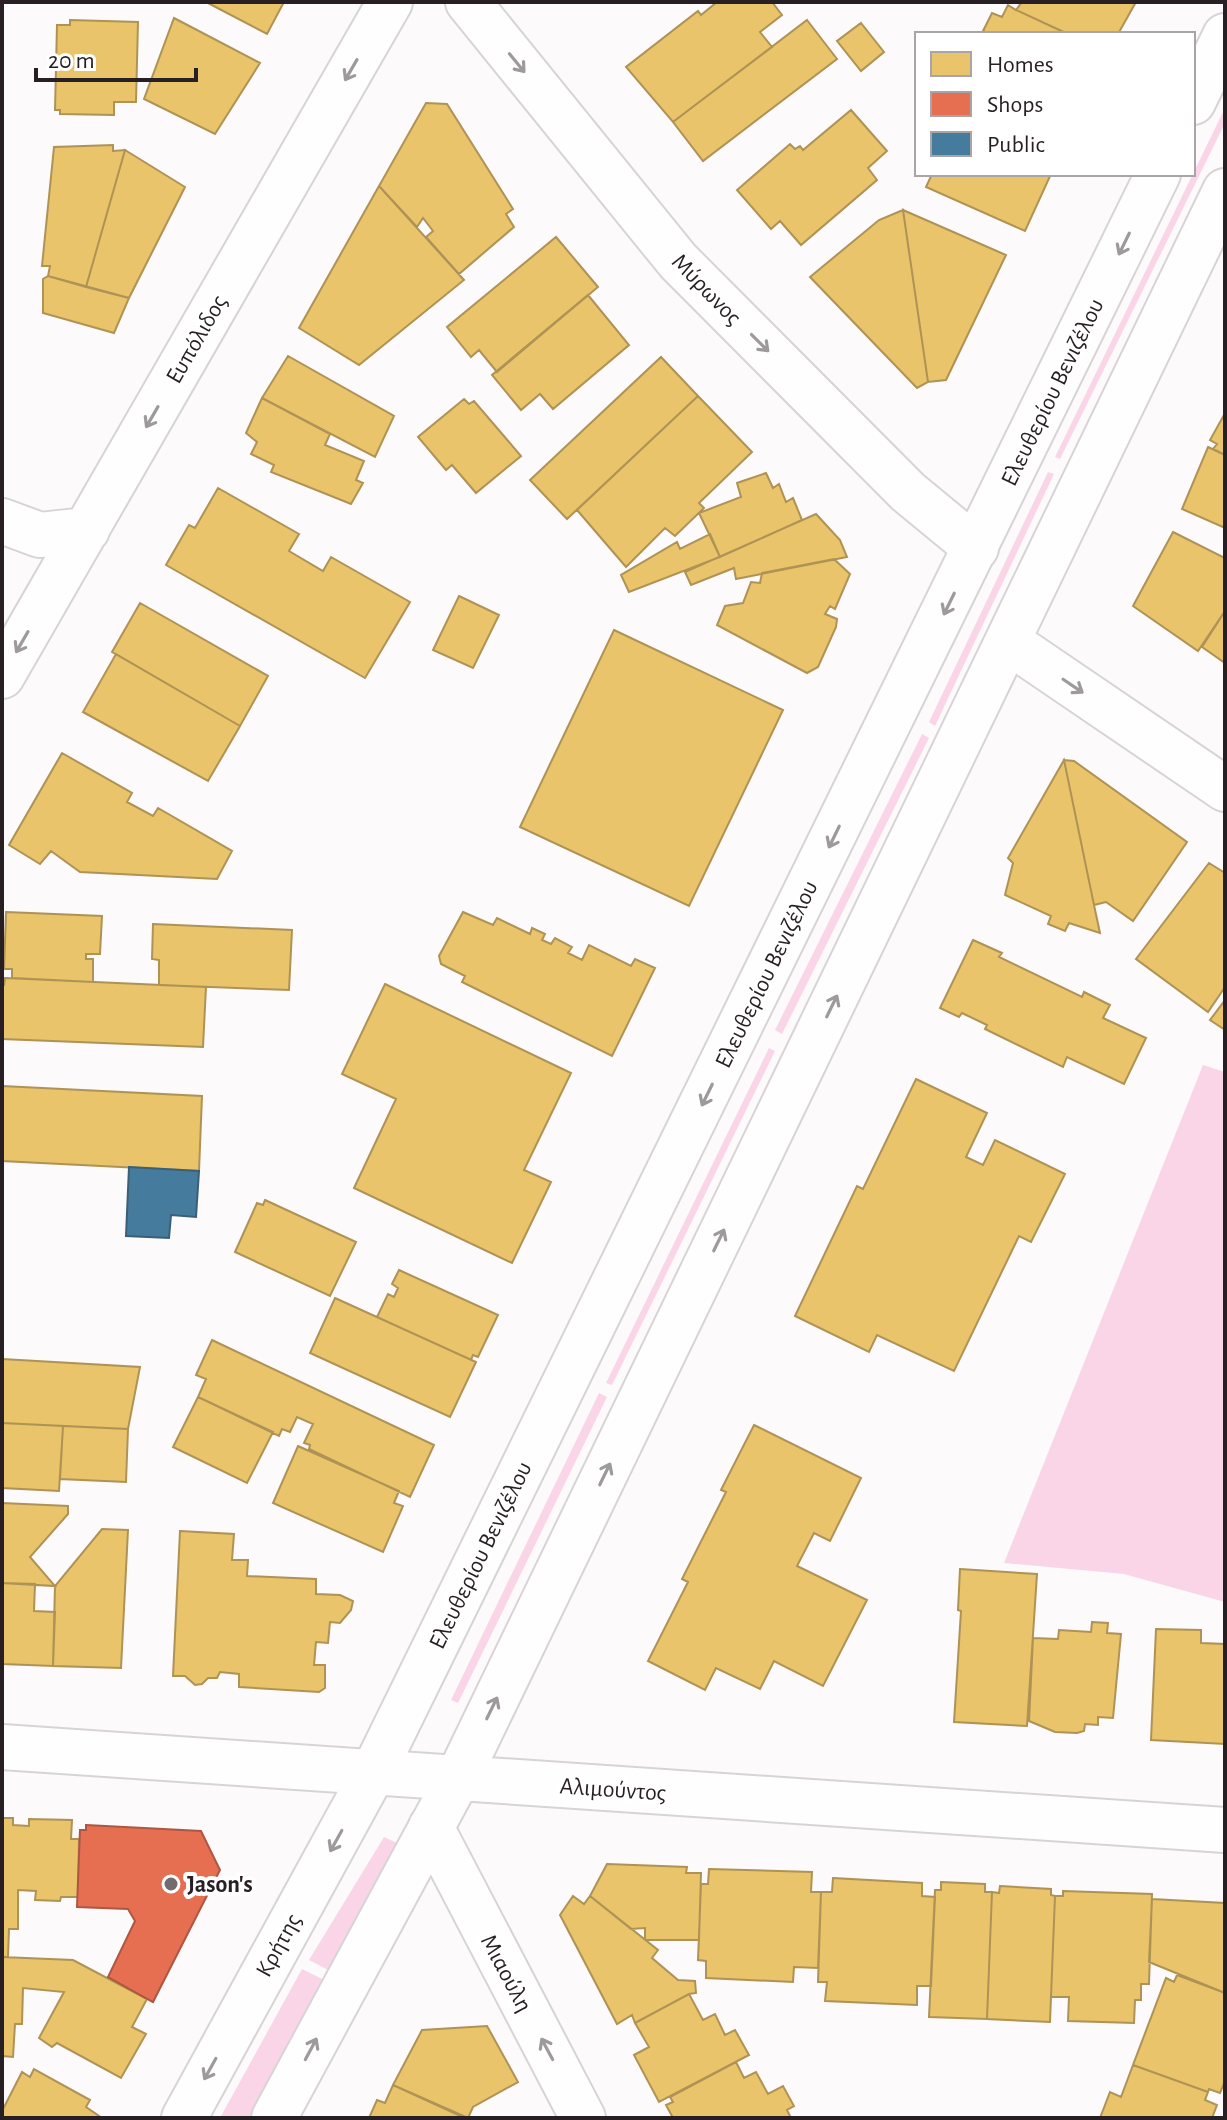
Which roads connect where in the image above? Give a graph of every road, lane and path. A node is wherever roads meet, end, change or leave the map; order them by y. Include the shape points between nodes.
1 (390, 2) edge
2 (468, 2) edge
3 (1225, 36) edge
4 (1195, 98) edge
5 (1157, 176) edge
6 (1225, 191) edge
7 (2, 521) edge
8 (87, 530) junction
9 (976, 548) junction
10 (1009, 642) junction
11 (2, 676) edge
12 (1225, 789) edge
13 (2, 1747) edge
14 (373, 1773) junction
15 (458, 1778) junction
16 (431, 1827) junction
17 (1225, 1830) edge
18 (184, 2118) edge
19 (274, 2118) edge
20 (583, 2118) edge

1 -> 8 street, Ευπόλιδος
2 -> 9 street, Μύρωνος via 678,261 908,492
3 - 4 street
5 -> 9 street, Ελευθερίου Βενιζέλου
6 - 10 street
7 - 8 street via 40,535
8 -> 11 street, Ευπόλιδος
9 -> 14 street, Ελευθερίου Βενιζέλου
10 -> 12 street
15 -> 10 street
13 - 14 street, Αλιμούντος
14 - 15 street, Αλιμούντος
14 -> 18 street, Κρήτης
15 - 16 street
15 - 17 street, Αλιμούντος
19 -> 16 street
20 -> 16 street, Μιαούλη

